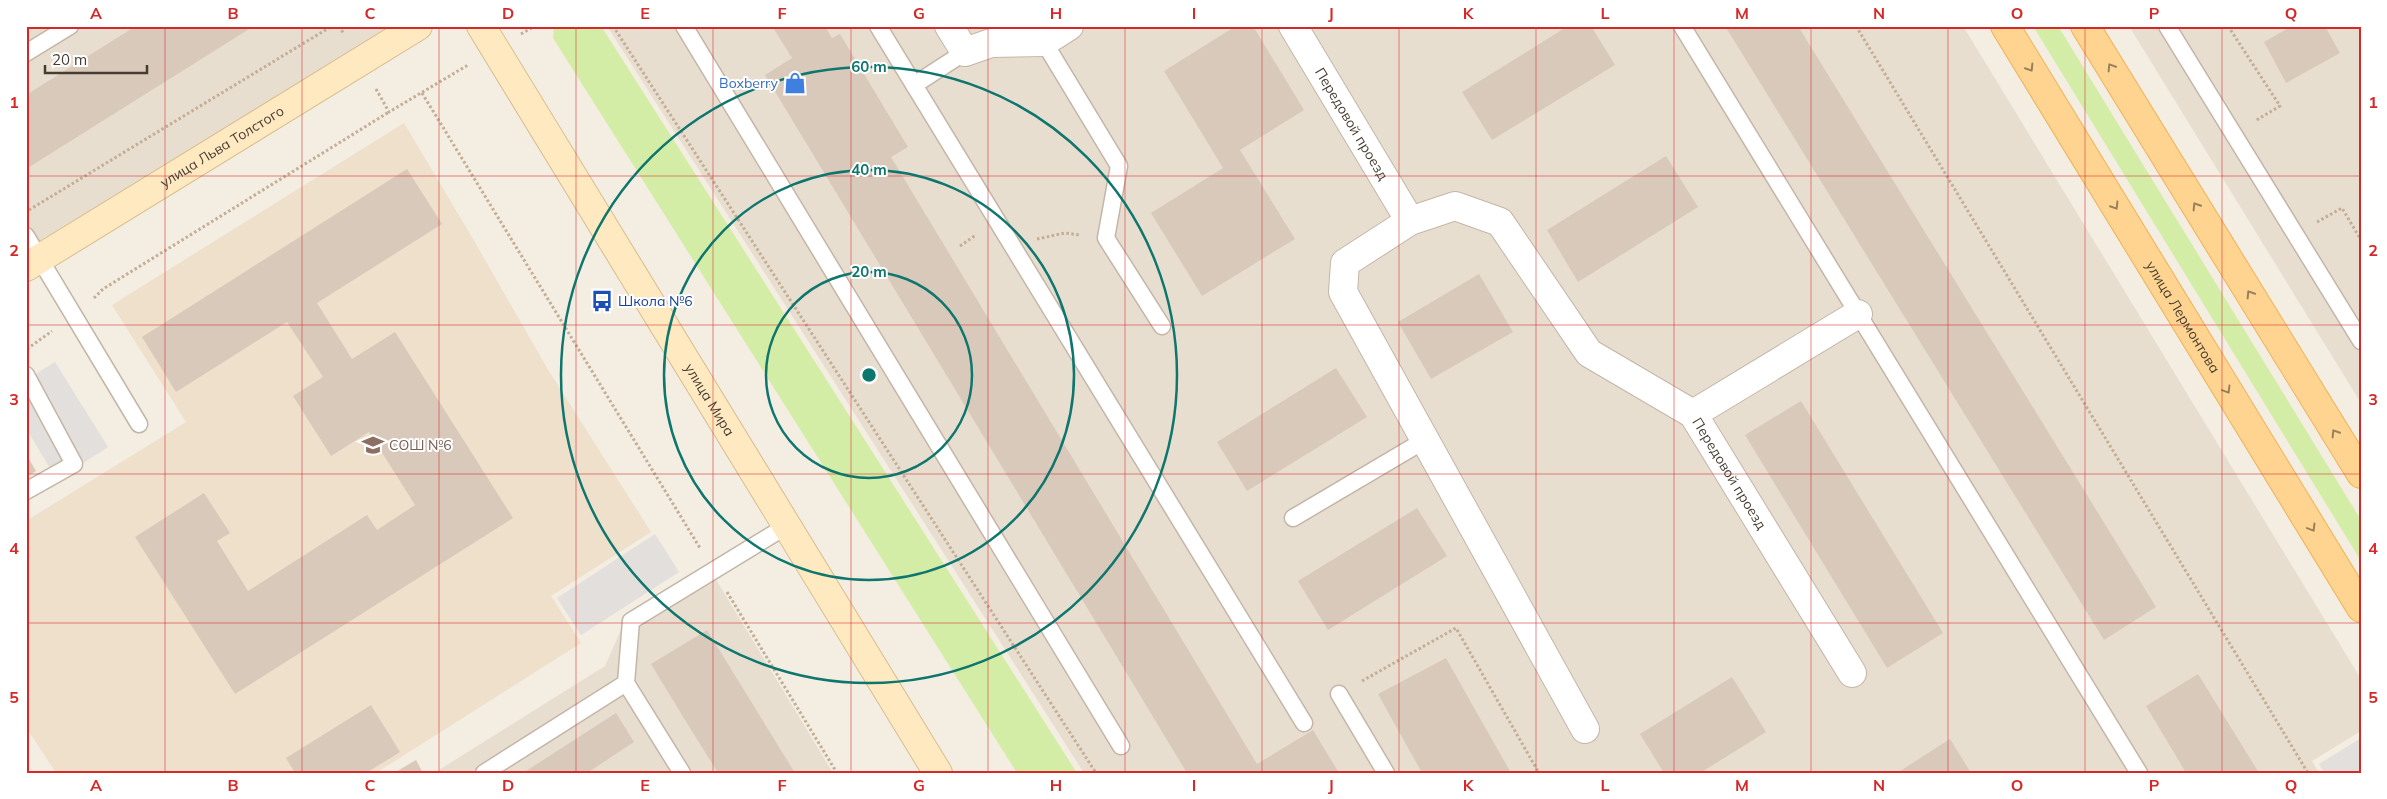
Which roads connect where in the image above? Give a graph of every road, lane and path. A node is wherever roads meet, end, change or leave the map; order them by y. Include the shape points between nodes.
1 (70, 26) edge
2 (332, 26) edge
3 (339, 26) edge
4 (418, 26) edge
5 (481, 26) edge
6 (535, 26) edge
7 (613, 26) edge
8 (684, 26) edge
9 (878, 26) edge
10 (949, 26) edge
11 (1069, 26) edge
12 (1293, 26) edge
13 (1682, 26) edge
14 (1856, 26) edge
15 (2005, 26) edge
16 (2085, 26) edge
17 (2167, 26) edge
18 (2228, 26) edge
19 (1044, 42) junction
20 (495, 50) junction
21 (965, 52) junction
22 (26, 53) edge
23 (360, 61) junction
24 (914, 85) junction
25 (422, 93) junction
26 (389, 112) junction
27 (2249, 125) dead end
28 (26, 212) edge
29 (1410, 221) junction
30 (2308, 227) dead end
31 (26, 236) edge
32 (1106, 238) junction
33 (2361, 240) edge
34 (1018, 254) junction
35 (33, 263) edge
36 (1858, 314) junction
37 (74, 315) junction
38 (1162, 326) dead end
39 (2361, 341) edge
40 (26, 350) edge
41 (26, 375) edge
42 (1693, 414) junction
43 (139, 424) dead end
44 (1425, 440) junction
45 (2361, 474) edge
46 (26, 491) edge
47 (1293, 518) dead end
48 (788, 526) junction
49 (714, 571) junction
50 (2361, 608) edge
51 (1852, 673) dead end
52 (626, 683) junction
53 (1339, 694) joint
54 (1304, 723) dead end
55 (1585, 730) dead end
56 (1121, 746) dead end
57 (484, 773) edge
58 (682, 773) edge
59 (837, 773) edge
60 (938, 773) edge
61 (1096, 773) edge
62 (1386, 773) edge
63 (1539, 773) edge
64 (2139, 773) edge
65 (2308, 773) edge

1 - 22 lane
2 - 28 path
3 - 23 path
4 - 23 main road, улица Льва Толстого
5 - 20 main road, улица Мира
6 - 20 path
7 - 61 path
8 - 56 lane
9 - 24 lane
10 - 21 street
11 - 19 street
12 - 29 street, Передовой проезд
13 - 36 lane
14 - 65 path
15 -> 50 main road, улица Лермонтова
45 -> 16 main road
17 - 39 lane
18 - 27 path via 2280,106
19 - 21 street via 991,43
19 - 32 lane via 1119,166
20 - 25 path
20 - 48 main road, улица Мира
21 - 24 lane
23 - 26 path
23 - 35 main road, улица Льва Толстого
24 - 34 lane
25 - 26 path
25 - 49 path
26 - 37 path via 103,289
29 - 42 street, Передовой проезд via 1454,206 1500,222 1589,352
29 - 44 street, Передовой проезд via 1345,263 1343,292
30 - 33 path via 2342,208
31 - 35 lane
32 - 34 path via 1065,233 1038,239
32 - 38 lane
34 - 54 lane
35 - 37 lane
36 - 42 street
36 - 64 lane
37 - 40 path
37 - 43 lane
41 - 46 lane via 74,464
42 - 51 street, Передовой проезд
44 - 47 lane
44 - 55 street, Передовой проезд
48 - 49 lane
48 - 60 main road, улица Мира
49 - 52 lane via 632,621
49 - 59 path
52 - 57 lane
52 - 58 lane
53 - 62 lane
53 - 63 path via 1456,628

